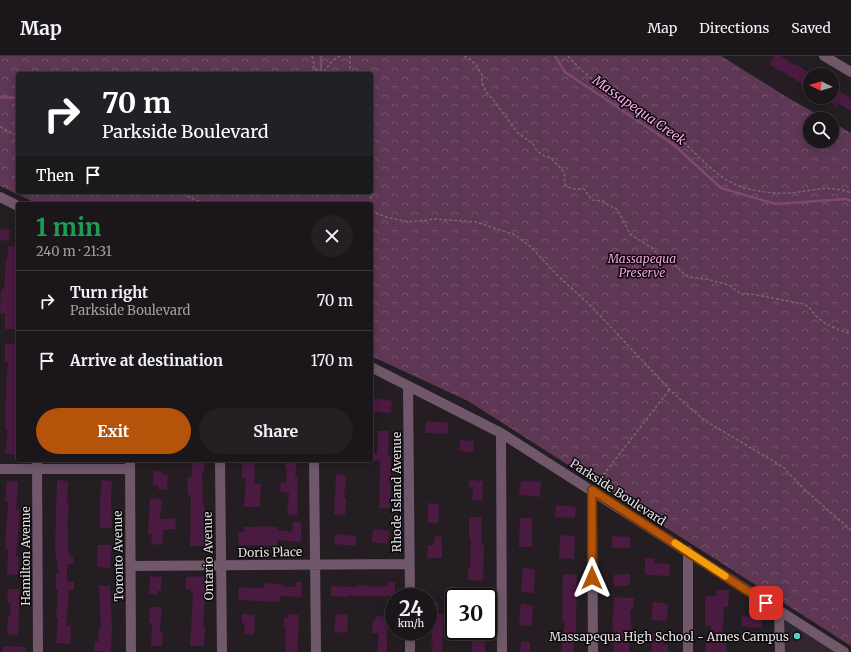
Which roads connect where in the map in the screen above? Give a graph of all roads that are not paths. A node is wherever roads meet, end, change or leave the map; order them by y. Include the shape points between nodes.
1 (824, 56) edge
2 (851, 72) edge
3 (0, 197) edge
4 (16, 205) edge
5 (373, 369) edge
6 (408, 386) junction
7 (501, 433) junction
8 (220, 462) edge
9 (314, 462) edge
10 (130, 464) edge
11 (37, 465) edge
12 (0, 469) edge
13 (592, 490) junction
14 (688, 551) junction
15 (409, 564) junction
16 (315, 565) junction
17 (131, 566) junction
18 (221, 566) junction
19 (410, 588) edge
20 (779, 611) junction
21 (410, 640) edge
22 (38, 652) edge
23 (131, 652) edge
24 (222, 652) edge
25 (316, 652) edge
26 (410, 652) edge
27 (502, 652) edge
28 (593, 652) edge
29 (688, 652) edge
30 (780, 652) edge
31 (844, 652) edge

1 - 2 street
3 - 4 street
5 - 6 street, Parkside Boulevard
6 - 7 street, Parkside Boulevard
6 - 15 street, Rhode Island Avenue
7 - 13 street, Parkside Boulevard
7 - 27 street
8 - 18 street, Ontario Avenue
9 - 16 street
10 - 11 street
10 - 17 street, Toronto Avenue
11 - 12 street
11 - 22 street, Hamilton Avenue
13 - 14 street, Parkside Boulevard
13 - 28 street
14 - 20 street, Parkside Boulevard
14 - 29 street
15 - 16 street, Doris Place
15 - 19 street, Rhode Island Avenue
16 - 18 street, Doris Place
16 - 25 street
17 - 18 street, Doris Place
17 - 23 street, Toronto Avenue
18 - 24 street, Ontario Avenue
20 - 30 street
20 - 31 street, Parkside Boulevard
21 - 26 street

